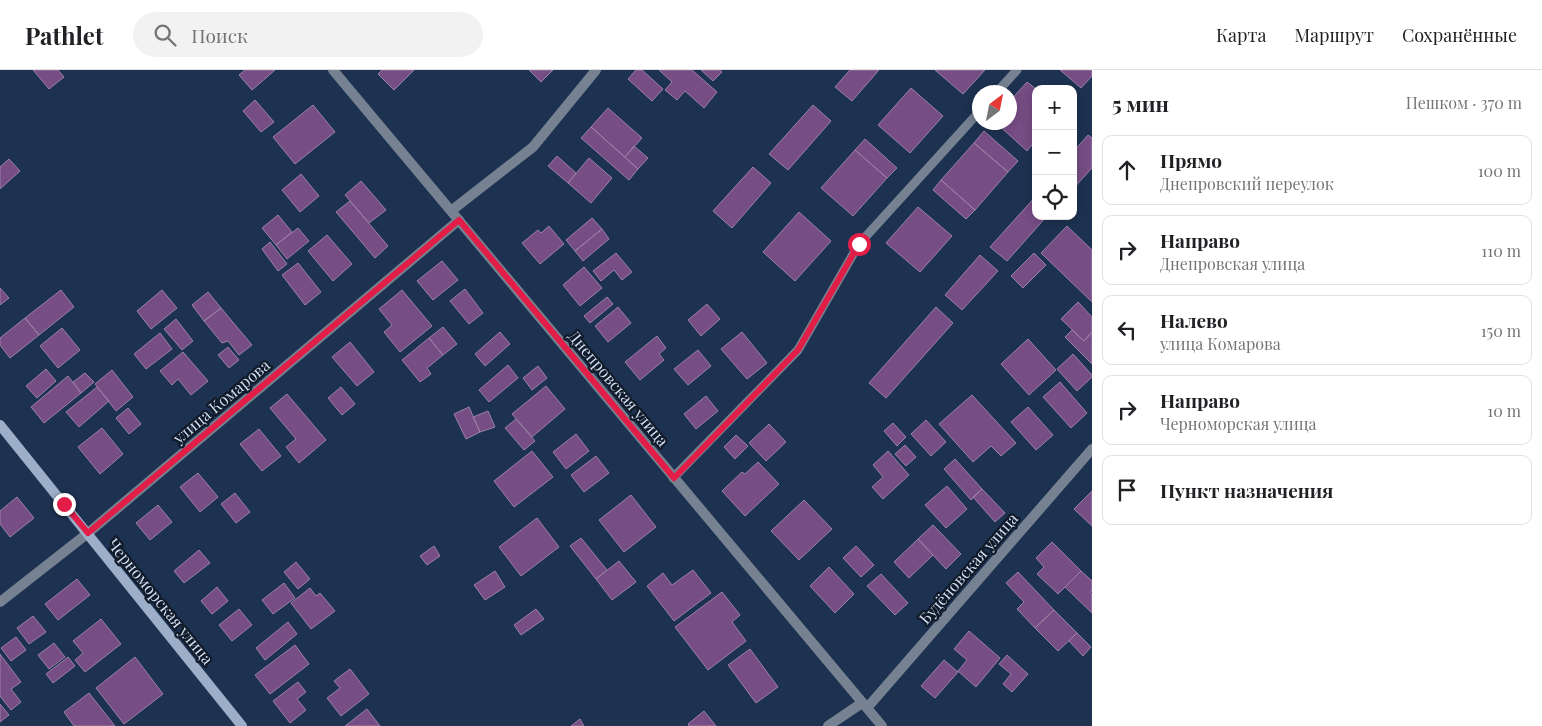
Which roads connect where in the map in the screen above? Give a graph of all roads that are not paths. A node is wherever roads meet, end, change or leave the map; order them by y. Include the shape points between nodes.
1 (333, 70) edge
2 (596, 70) edge
3 (1017, 70) edge
4 (1003, 85) edge
5 (972, 121) edge
6 (451, 211) junction
7 (459, 220) junction
8 (0, 425) edge
9 (1092, 449) edge
10 (674, 478) junction
11 (88, 533) junction
12 (0, 602) edge
13 (864, 705) junction
14 (242, 726) edge
15 (828, 726) edge
16 (882, 726) edge

1 - 6 street, Днепровская улица
2 - 6 street via 533,147
3 - 4 lane
5 - 10 lane via 859,244 798,350
6 - 7 street, Днепровская улица
7 - 10 street, Днепровская улица
7 - 11 street, улица Комарова
8 - 11 street, Черноморская улица
9 - 13 street, Будёновская улица
10 - 13 street, Днепровская улица
11 - 12 street, улица Комарова
11 - 14 street, Черноморская улица
13 - 15 street, Будёновская улица
13 - 16 street, Днепровская улица

